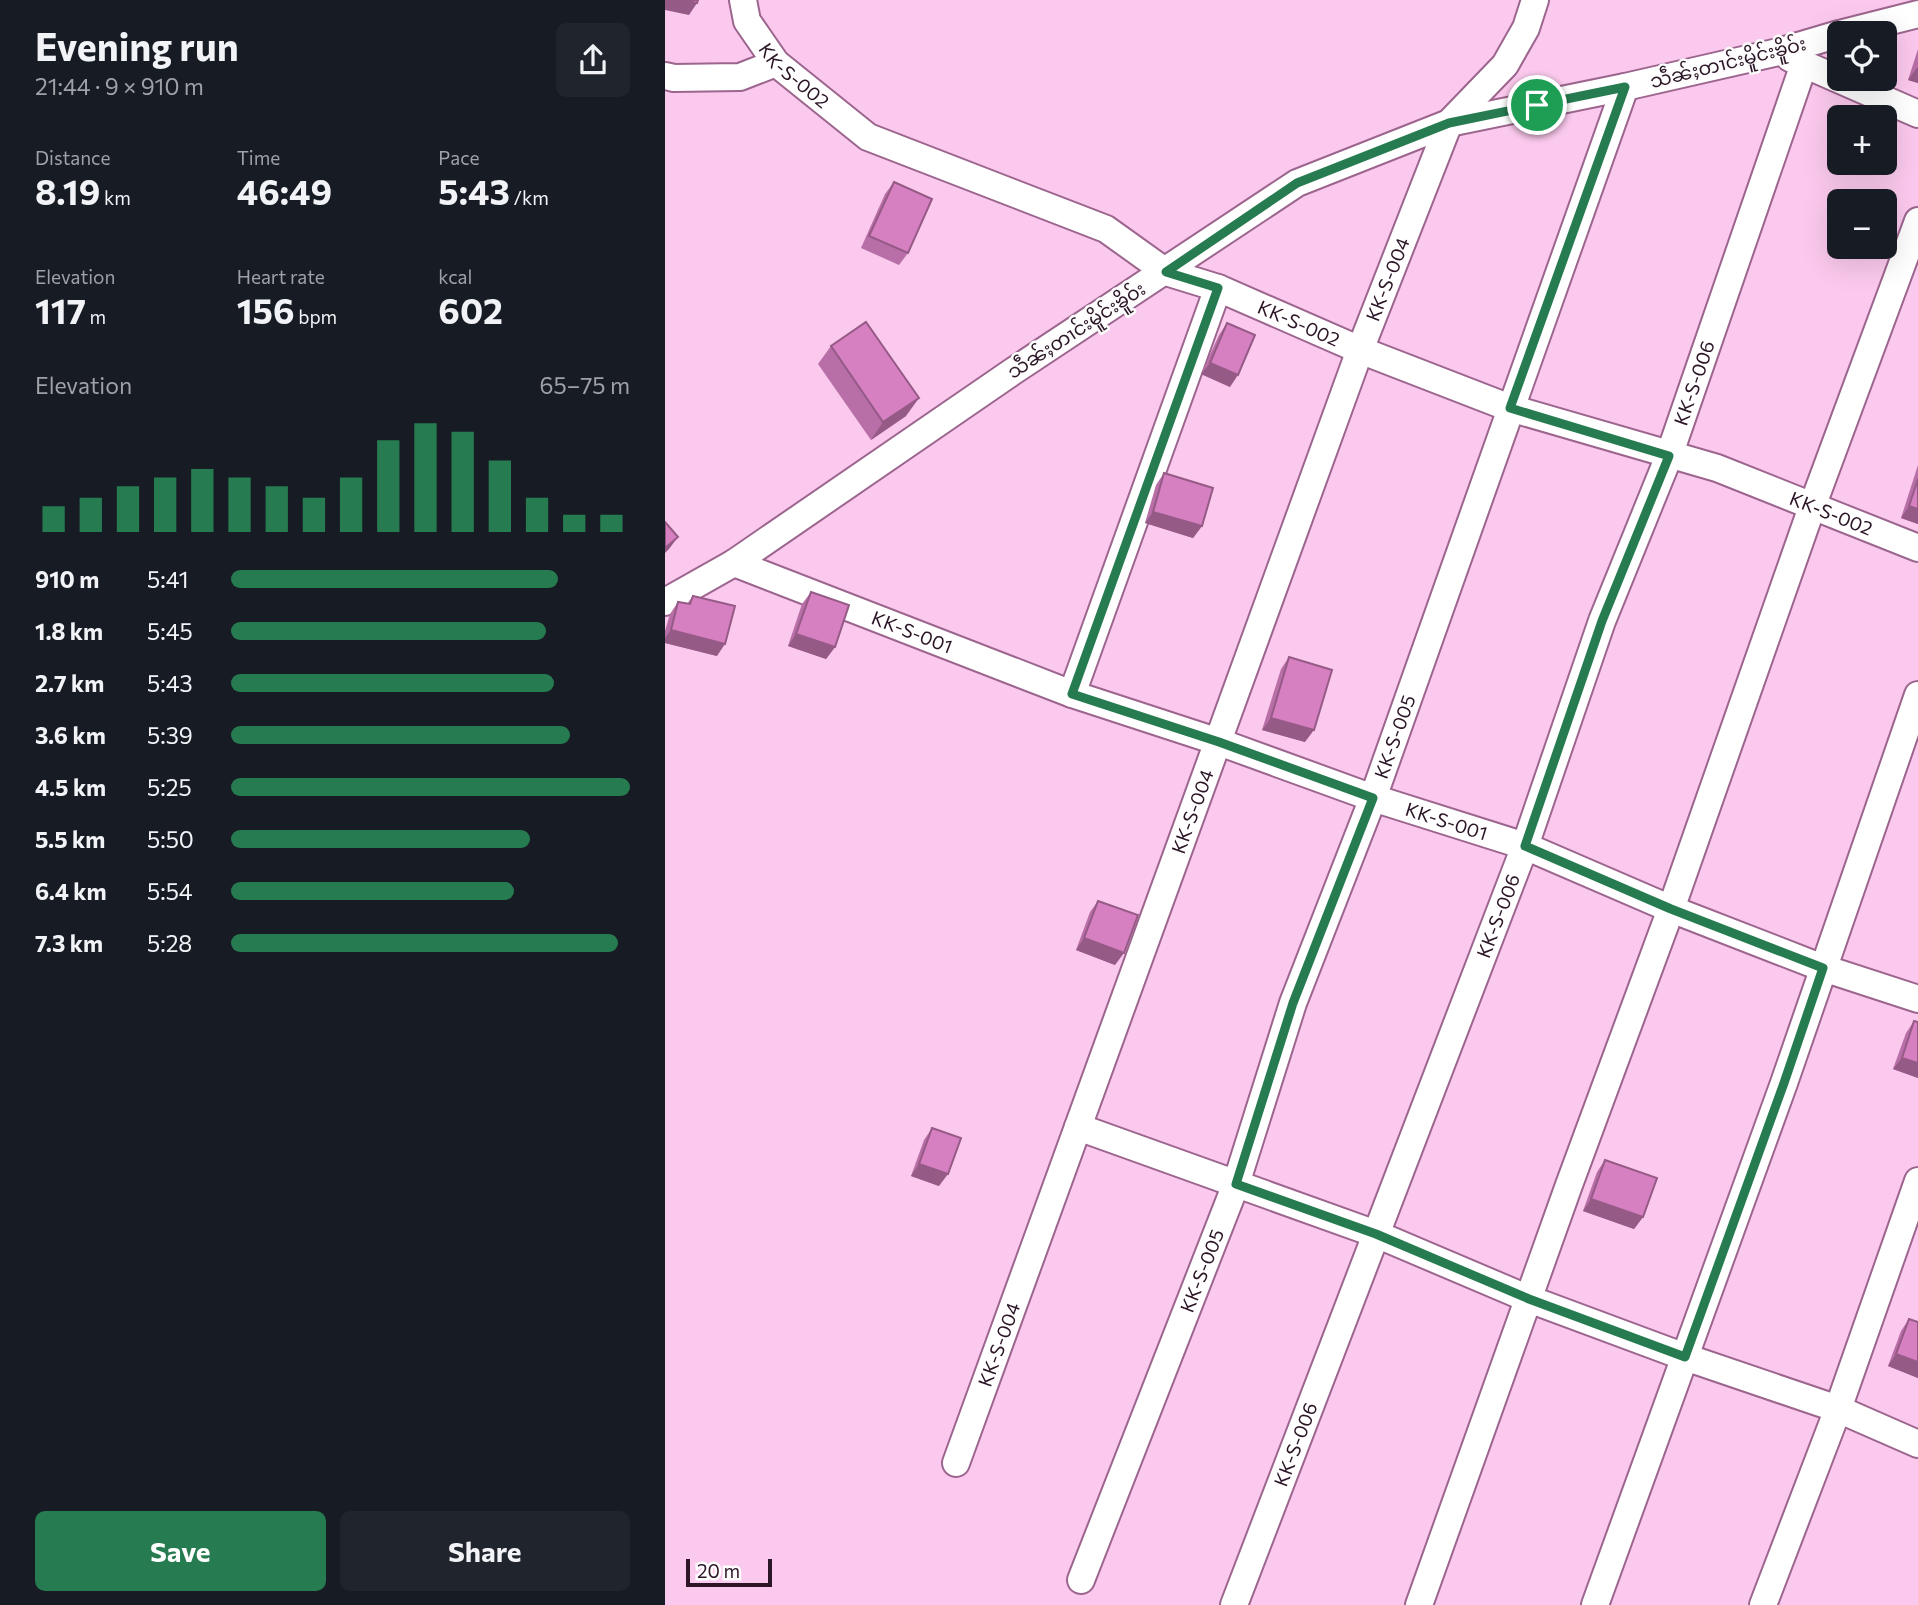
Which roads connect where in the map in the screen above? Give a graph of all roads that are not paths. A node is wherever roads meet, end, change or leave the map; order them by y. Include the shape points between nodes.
1 (743, 0) edge
2 (1535, 0) edge
3 (1918, 14) edge
4 (1891, 21) edge
5 (1827, 38) edge
6 (1778, 52) junction
7 (776, 63) junction
8 (1804, 64) junction
9 (665, 76) edge
10 (1625, 87) junction
11 (1918, 114) edge
12 (1449, 123) junction
13 (1918, 221) edge
14 (1166, 272) junction
15 (1218, 288) junction
16 (1360, 349) junction
17 (1510, 408) junction
18 (1669, 456) junction
19 (1812, 507) junction
20 (1918, 548) edge
21 (734, 563) junction
22 (665, 602) edge
23 (1072, 694) junction
24 (1918, 695) edge
25 (1219, 742) junction
26 (1373, 798) junction
27 (1525, 846) junction
28 (1671, 909) junction
29 (1823, 968) junction
30 (1918, 999) edge
31 (1078, 1128) junction
32 (1918, 1181) edge
33 (1236, 1184) junction
34 (1376, 1234) junction
35 (1529, 1299) junction
36 (1685, 1357) junction
37 (1838, 1409) junction
38 (1918, 1444) edge
39 (956, 1463) dead end
40 (1081, 1580) dead end
41 (1234, 1605) edge
42 (1419, 1605) edge
43 (1595, 1605) edge
44 (1763, 1605) edge

1 - 7 street, KK-S-002 via 747,21
2 - 12 street via 1527,28 1505,65
3 - 4 street, သဵၼ်ႈတၢင်းမိူင်းၶိူဝ်း
5 - 6 street, သဵၼ်ႈတၢင်းမိူင်းၶိူဝ်း
6 - 8 street
6 - 10 street, သဵၼ်ႈတၢင်းမိူင်းၶိူဝ်း
7 - 9 street via 740,77
7 - 14 street, KK-S-002 via 868,137 1106,229
8 - 11 street
8 - 18 street, KK-S-006
10 - 12 street, သဵၼ်ႈတၢင်းမိူင်းၶိူဝ်း
10 - 17 street, KK-S-005
12 - 14 street, သဵၼ်ႈတၢင်းမိူင်းၶိူဝ်း via 1297,183
12 - 16 street, KK-S-004
13 - 19 street
14 - 15 street, KK-S-002
14 - 21 street, သဵၼ်ႈတၢင်းမိူင်းၶိူဝ်း
15 - 16 street, KK-S-002
15 - 23 street
16 - 17 street, KK-S-002
16 - 25 street, KK-S-004
17 - 18 street, KK-S-002
17 - 26 street, KK-S-005
18 - 19 street, KK-S-002 via 1717,468
18 - 27 street, KK-S-006 via 1602,621
19 - 20 street, KK-S-002
19 - 28 street
21 - 22 street, သဵၼ်ႈတၢင်းမိူင်းၶိူဝ်း
21 - 23 street, KK-S-001
23 - 25 street, KK-S-001
24 - 29 street
25 - 26 street, KK-S-001
25 - 31 street, KK-S-004
26 - 27 street, KK-S-001
26 - 33 street, KK-S-005 via 1293,1003
27 - 28 street, KK-S-001
27 - 34 street, KK-S-006
28 - 29 street, KK-S-001
28 - 35 street
29 - 30 street, KK-S-001
29 - 36 street
31 - 33 street
31 - 39 street, KK-S-004
32 - 37 street
33 - 34 street
33 - 40 street, KK-S-005
34 - 35 street
34 - 41 street, KK-S-006
35 - 36 street
35 - 42 street
36 - 37 street
36 - 43 street
37 - 38 street
37 - 44 street

